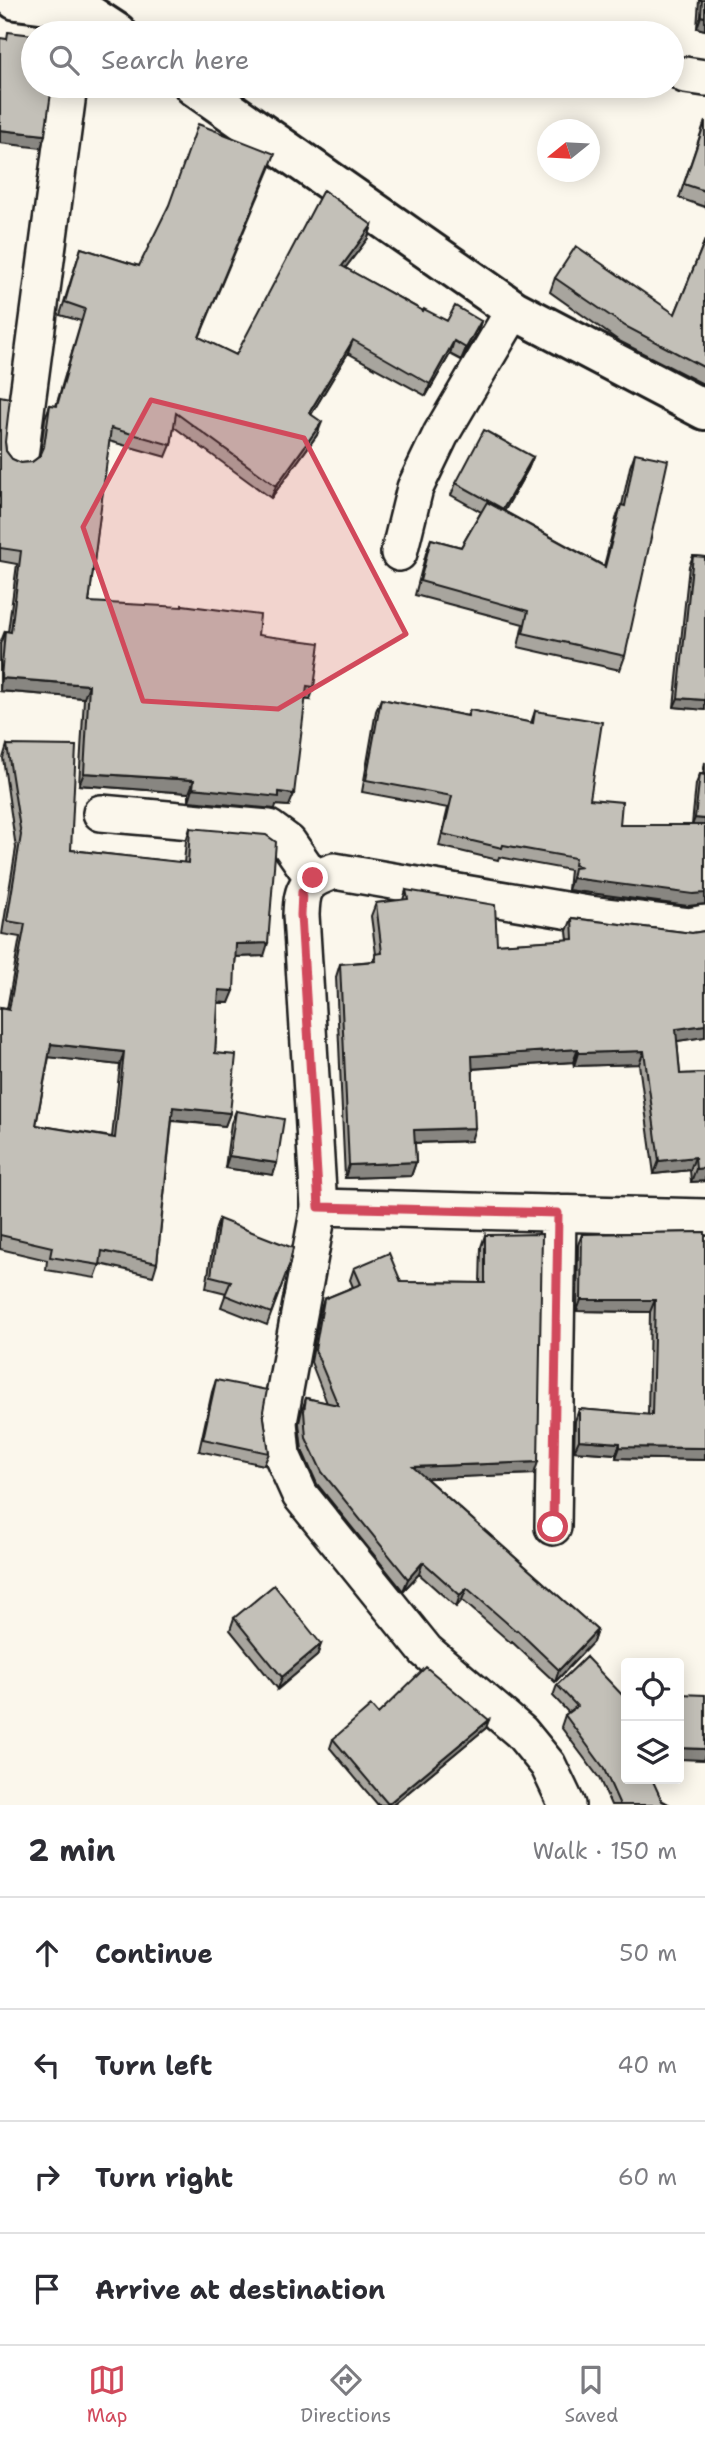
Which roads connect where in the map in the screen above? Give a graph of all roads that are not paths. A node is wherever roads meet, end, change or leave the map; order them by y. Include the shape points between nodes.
1 (16, 0) edge
2 (78, 21) edge
3 (67, 98) edge
4 (211, 98) edge
5 (514, 310) junction
6 (705, 410) edge
7 (20, 456) dead end
8 (399, 553) dead end
9 (101, 813) dead end
10 (313, 878) junction
11 (705, 923) edge
12 (319, 1207) junction
13 (558, 1213) junction
14 (705, 1217) edge
15 (553, 1527) dead end
16 (567, 1805) edge

1 - 2 main road
3 - 7 street
4 - 5 main road
5 - 6 main road
5 - 8 street via 415,488
9 - 10 street via 269,828 288,842
10 - 11 street via 334,871 588,914 689,926
10 - 12 street via 302,892 301,915
12 - 13 street
12 - 16 street via 279,1422 289,1475 300,1495 426,1651 521,1732 548,1765
13 - 14 street
13 - 15 street

